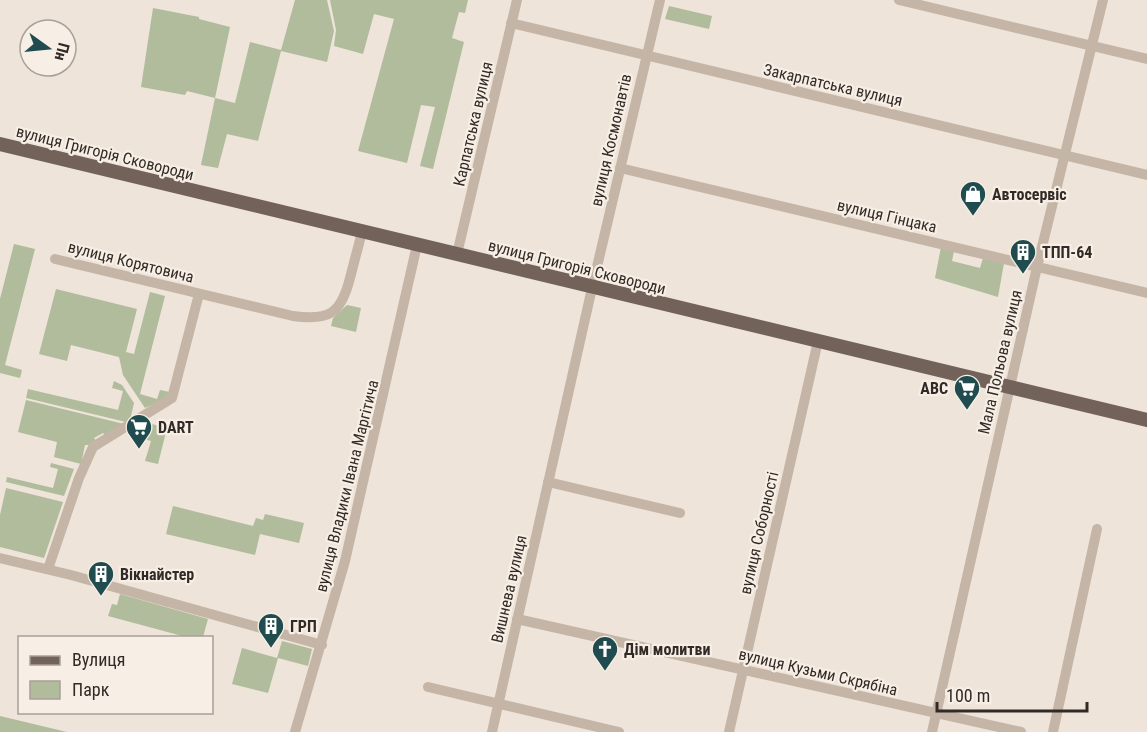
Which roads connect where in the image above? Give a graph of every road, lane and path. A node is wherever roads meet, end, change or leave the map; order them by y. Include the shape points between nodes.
1 (517, 0) edge
2 (660, 0) edge
3 (899, 0) edge
4 (1103, 0) edge
5 (512, 23) junction
6 (1091, 46) junction
7 (646, 56) junction
8 (1147, 59) edge
9 (0, 144) edge
10 (1064, 156) junction
11 (620, 168) junction
12 (1147, 175) edge
13 (362, 232) junction
14 (417, 245) junction
15 (458, 254) junction
16 (55, 259) dead end
17 (1037, 267) junction
18 (592, 288) junction
19 (1147, 293) edge
20 (199, 294) junction
21 (818, 341) junction
22 (1010, 387) junction
23 (1147, 420) edge
24 (548, 482) junction
25 (680, 513) dead end
26 (1097, 529) dead end
27 (0, 558) edge
28 (48, 569) junction
29 (517, 619) junction
30 (322, 645) junction
31 (742, 671) junction
32 (428, 687) dead end
33 (499, 703) junction
34 (936, 714) junction
35 (295, 732) edge
36 (492, 732) edge
37 (619, 732) edge
38 (729, 732) edge
39 (932, 732) edge
40 (1021, 732) edge
41 (1053, 732) edge

1 - 5 street, Карпатська вулиця
2 - 7 street, вулиця Космонавтів
3 - 6 street
4 - 6 street, Мала Польова вулиця
5 - 7 street, Закарпатська вулиця
5 - 15 street, Карпатська вулиця
6 - 8 street
6 - 10 street, Мала Польова вулиця
7 - 10 street, Закарпатська вулиця
7 - 11 street, вулиця Космонавтів
9 - 13 main road, вулиця Григорія Сковороди
10 - 12 street, Закарпатська вулиця
10 - 17 street, Мала Польова вулиця
11 - 17 street, вулиця Гінцака
11 - 18 street, вулиця Космонавтів
13 - 14 main road, вулиця Григорія Сковороди
13 - 20 street, вулиця Корятовича via 343,301 325,316 292,316
14 - 15 main road, вулиця Григорія Сковороди
14 - 30 street, вулиця Владики Івана Маргітича via 354,524
15 - 18 main road, вулиця Григорія Сковороди
16 - 20 street, вулиця Корятовича
17 - 19 street, вулиця Гінцака
17 - 22 street, Мала Польова вулиця
18 - 21 main road, вулиця Григорія Сковороди
18 - 24 street, Вишнева вулиця
20 - 28 street, вулиця Корятовича via 174,393 169,401 92,449
21 - 22 main road, вулиця Григорія Сковороди
21 - 31 street, вулиця Соборності
22 - 23 main road, вулиця Григорія Сковороди
22 - 34 street, Мала Польова вулиця
24 - 25 street
24 - 29 street, Вишнева вулиця
26 - 41 street
27 - 28 street
28 - 30 street
29 - 31 street, вулиця Кузьми Скрябіна
29 - 33 street, Вишнева вулиця
30 - 35 street, вулиця Владики Івана Маргітича
31 - 34 street, вулиця Кузьми Скрябіна
31 - 38 street, вулиця Соборності
32 - 33 street
33 - 36 street, Вишнева вулиця
33 - 37 street
34 - 39 street, Мала Польова вулиця
34 - 40 street, вулиця Кузьми Скрябіна

